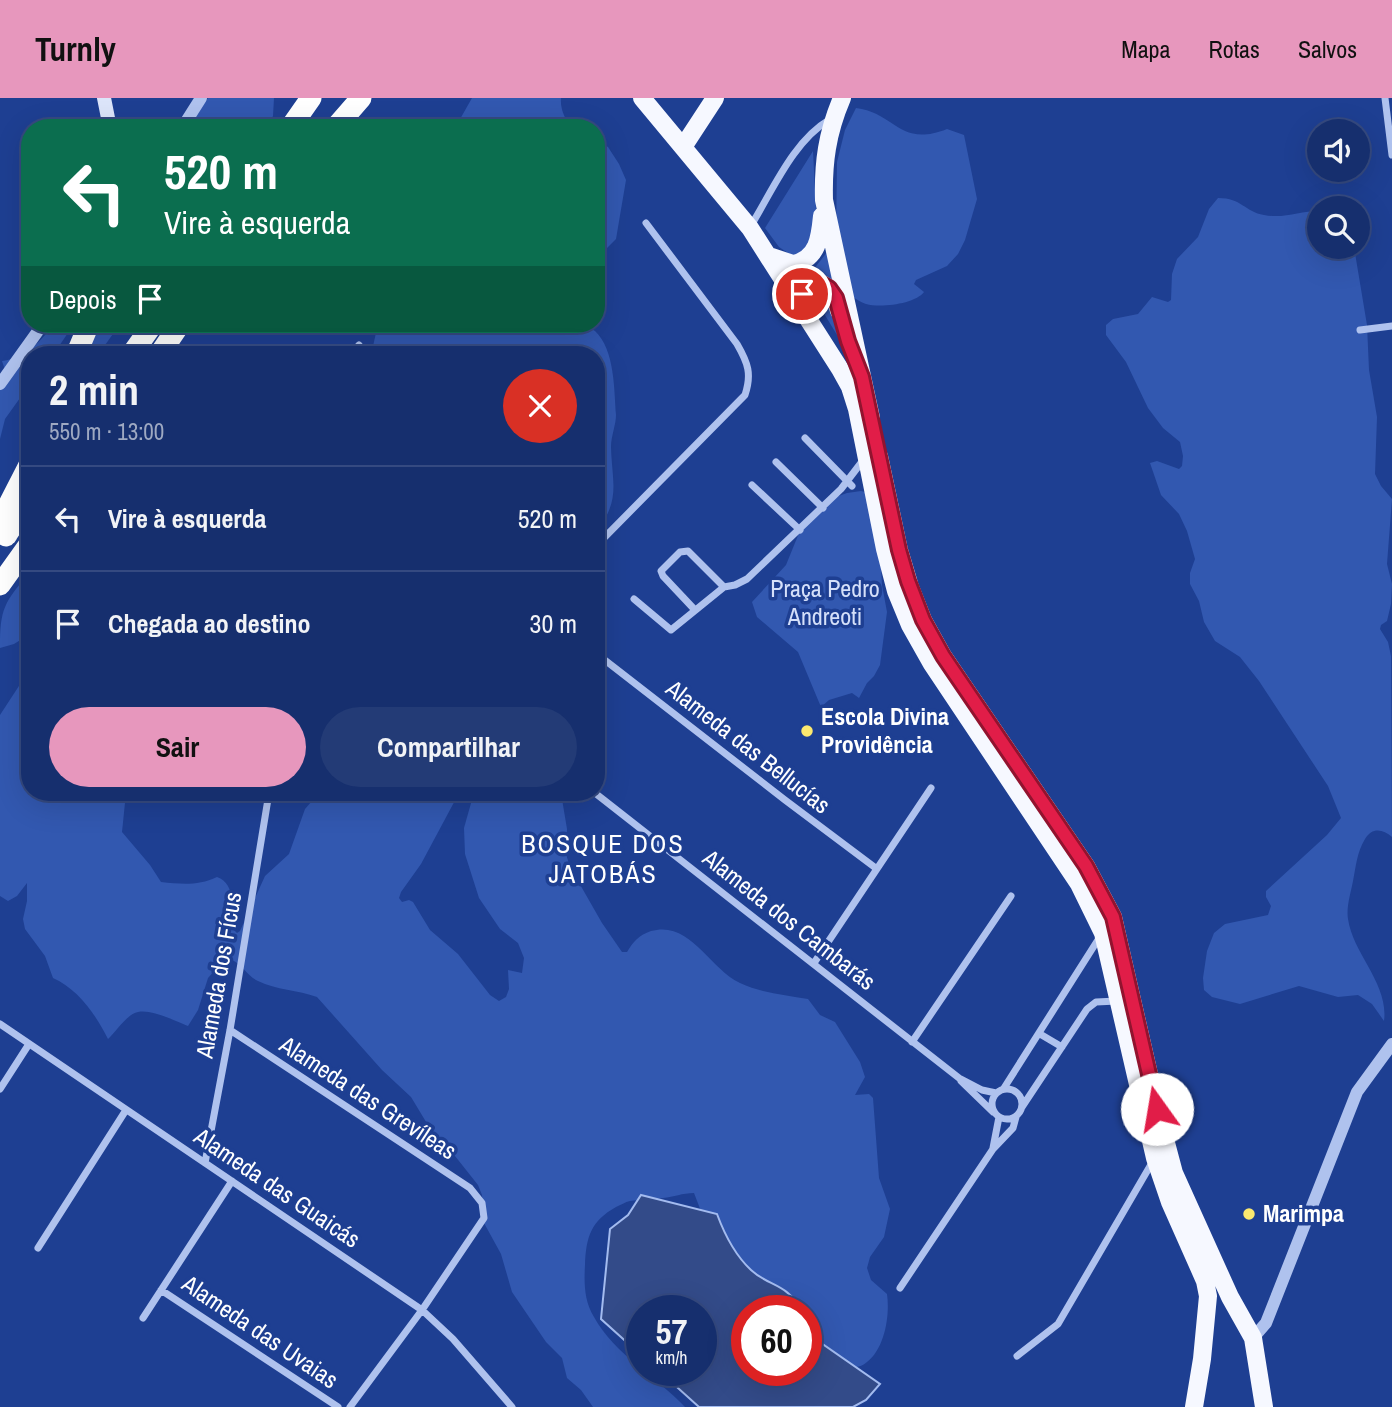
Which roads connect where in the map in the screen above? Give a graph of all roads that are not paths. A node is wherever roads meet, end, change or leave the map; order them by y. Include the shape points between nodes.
1 (104, 98) edge
2 (201, 98) edge
3 (311, 98) edge
4 (342, 98) edge
5 (361, 98) edge
6 (642, 98) edge
7 (715, 98) edge
8 (842, 98) edge
9 (1385, 98) edge
10 (833, 118) junction
11 (108, 119) edge
12 (188, 119) edge
13 (296, 119) edge
14 (327, 119) edge
15 (343, 119) edge
16 (683, 147) junction
17 (1392, 156) edge
18 (824, 200) junction
19 (646, 223) dead end
20 (750, 228) junction
21 (769, 256) junction
22 (797, 301) junction
23 (1392, 326) edge
24 (1360, 330) dead end
25 (21, 355) edge
26 (862, 377) junction
27 (0, 384) edge
28 (805, 438) dead end
29 (866, 456) junction
30 (776, 463) dead end
31 (21, 481) edge
32 (849, 483) junction
33 (752, 485) dead end
34 (873, 488) junction
35 (823, 508) junction
36 (21, 514) edge
37 (800, 530) junction
38 (605, 537) edge
39 (4, 540) edge
40 (21, 556) edge
41 (0, 585) edge
42 (724, 587) junction
43 (634, 599) dead end
44 (695, 610) junction
45 (605, 660) edge
46 (931, 789) dead end
47 (267, 801) edge
48 (605, 801) edge
49 (877, 869) junction
50 (1011, 896) dead end
51 (1102, 933) junction
52 (814, 963) junction
53 (1118, 1001) junction
54 (0, 1024) edge
55 (230, 1030) junction
56 (1040, 1034) junction
57 (912, 1042) junction
58 (29, 1044) junction
59 (1392, 1044) edge
60 (1062, 1047) junction
61 (959, 1078) junction
62 (1004, 1088) junction
63 (0, 1089) edge
64 (996, 1093) junction
65 (1022, 1107) junction
66 (126, 1110) junction
67 (998, 1116) junction
68 (1016, 1117) junction
69 (993, 1149) junction
70 (1155, 1158) junction
71 (205, 1163) junction
72 (232, 1181) junction
73 (38, 1248) dead end
74 (900, 1288) dead end
75 (161, 1290) junction
76 (422, 1310) junction
77 (143, 1318) dead end
78 (1253, 1338) junction
79 (1017, 1356) dead end
80 (338, 1407) edge
81 (350, 1407) edge
82 (512, 1407) edge
83 (1194, 1407) edge
84 (1265, 1407) edge

1 - 11 main road
2 - 12 street
3 - 13 highway
4 - 14 highway
5 - 15 highway
6 - 16 main road
7 - 16 main road
8 - 10 main road
9 - 17 street
10 - 18 main road via 823,163
10 - 20 street via 814,129 799,147
16 - 20 main road
18 - 21 main road via 819,243 810,257 793,264
18 - 26 main road
19 - 38 street via 737,344 748,362 750,379 745,395
20 - 21 main road
21 - 22 main road
22 - 26 main road via 814,284 829,288
22 - 29 main road via 840,369 857,409
23 - 24 street
25 - 27 street
26 - 78 main road via 899,550 923,620 1086,866 1113,917 1174,1173
28 - 32 street
29 - 32 street
29 - 34 main road
30 - 35 street
31 - 39 highway via 7,508
32 - 34 street
32 - 35 street
33 - 37 street
34 - 51 main road via 896,591 910,625 1079,884
35 - 37 street
36 - 39 highway
37 - 42 street via 747,579
40 - 41 highway
42 - 44 street
42 - 44 street via 688,551 680,552 661,571
43 - 44 street via 671,630
45 - 49 street, Alameda das Bellucías
46 - 49 street
47 - 55 street, Alameda dos Fícus
48 - 52 street, Alameda dos Cambarás
49 - 52 street
50 - 57 street
51 - 53 main road
51 - 56 street
52 - 57 street, Alameda dos Cambarás
53 - 60 street via 1096,1002 1087,1009
53 - 70 main road
54 - 58 street, Alameda das Guaicás
55 - 71 street, Alameda dos Fícus
55 - 76 street, Alameda das Grevíleas via 470,1188 482,1203 484,1218
56 - 60 street
56 - 62 street
57 - 61 street, Alameda dos Cambarás
58 - 63 street
58 - 66 street, Alameda das Guaicás
59 - 78 street via 1357,1092 1266,1323
60 - 65 street
61 - 64 street, Alameda dos Cambarás
61 - 67 street, Alameda dos Cambarás
62 - 64 street
62 - 65 street via 1016,1091
64 - 67 street via 992,1108
65 - 68 street
66 - 71 street, Alameda das Guaicás
66 - 73 street
67 - 68 street
67 - 69 street
68 - 69 street via 1013,1128
69 - 74 street
70 - 79 street via 1058,1324
70 - 83 main road via 1208,1296
71 - 72 street, Alameda das Guaicás
72 - 75 street
72 - 76 street, Alameda das Guaicás
75 - 77 street
75 - 80 street, Alameda das Uvaias
76 - 81 street
76 - 82 street, Alameda das Guaicás
78 - 84 main road

